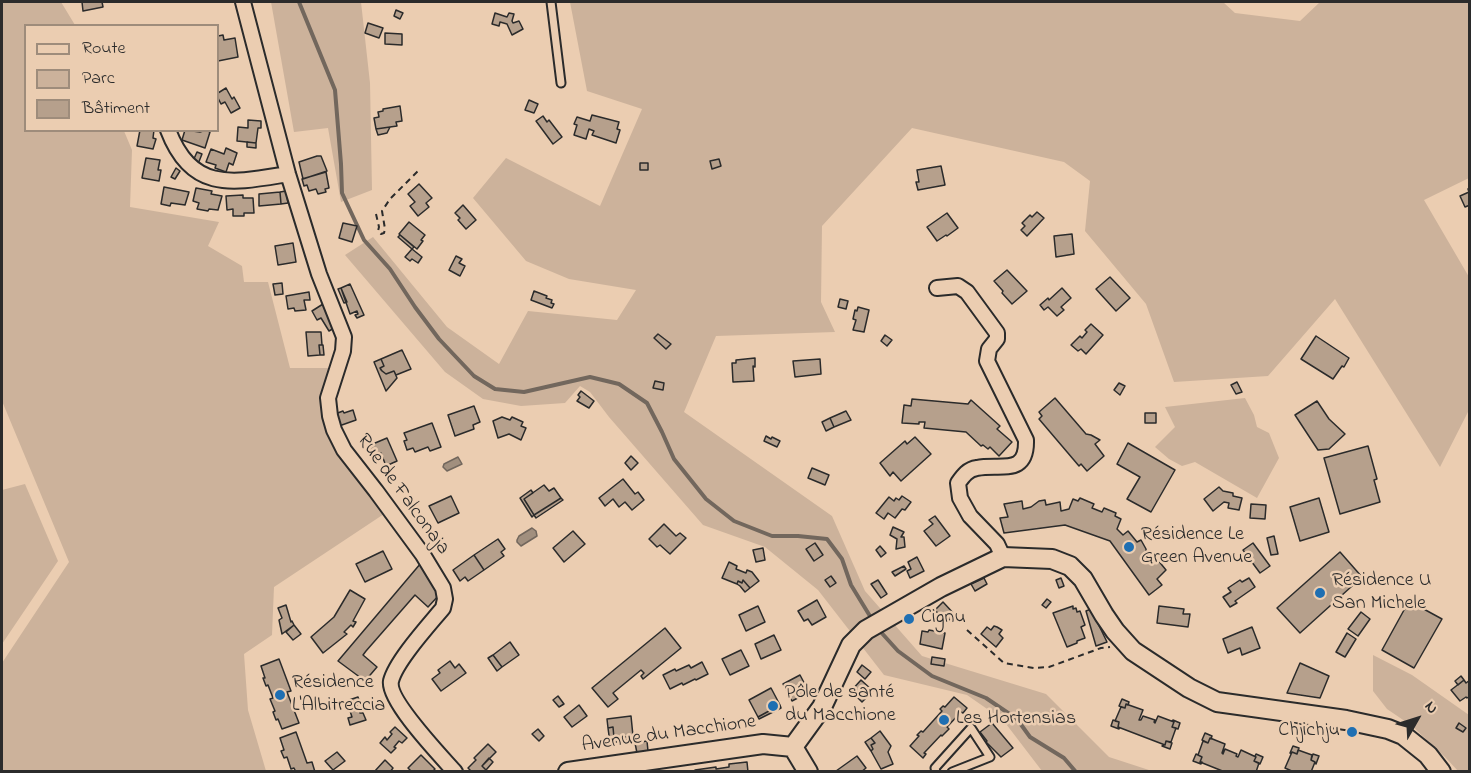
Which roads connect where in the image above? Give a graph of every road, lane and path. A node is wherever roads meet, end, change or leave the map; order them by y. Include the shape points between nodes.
1 (243, 2) edge
2 (551, 2) edge
3 (561, 83) dead end
4 (169, 132) edge
5 (419, 170) dead end
6 (288, 174) junction
7 (376, 214) dead end
8 (937, 288) dead end
9 (1003, 557) junction
10 (968, 630) dead end
11 (1123, 640) junction
12 (793, 747) junction
13 (455, 771) edge
14 (568, 771) edge
15 (808, 771) edge
16 (936, 771) edge
17 (951, 771) edge
18 (1441, 771) edge

1 - 6 street, Rue de Falconaja
2 - 3 lane
4 - 6 street via 190,167 206,177 240,182
5 - 7 path via 382,211 384,233 378,231
6 - 13 street, Rue de Falconaja via 319,274 344,337 328,398 334,430 344,450 443,588 443,608 401,661 390,684 417,729
8 - 9 street via 958,286 967,292 998,333 987,362 1026,440 1027,452 1022,461 1011,466 976,468 958,483 960,498 970,516 997,544
9 - 11 main road via 1052,559 1070,566
9 - 12 main road via 866,630 851,645 822,707
10 - 11 path via 1004,663 1034,668 1116,646
11 - 18 main road via 1170,676 1216,702 1388,729 1403,735
12 - 14 main road, Avenue du Macchione via 763,744
12 - 15 main road
16 - 17 lane via 971,728 990,757

